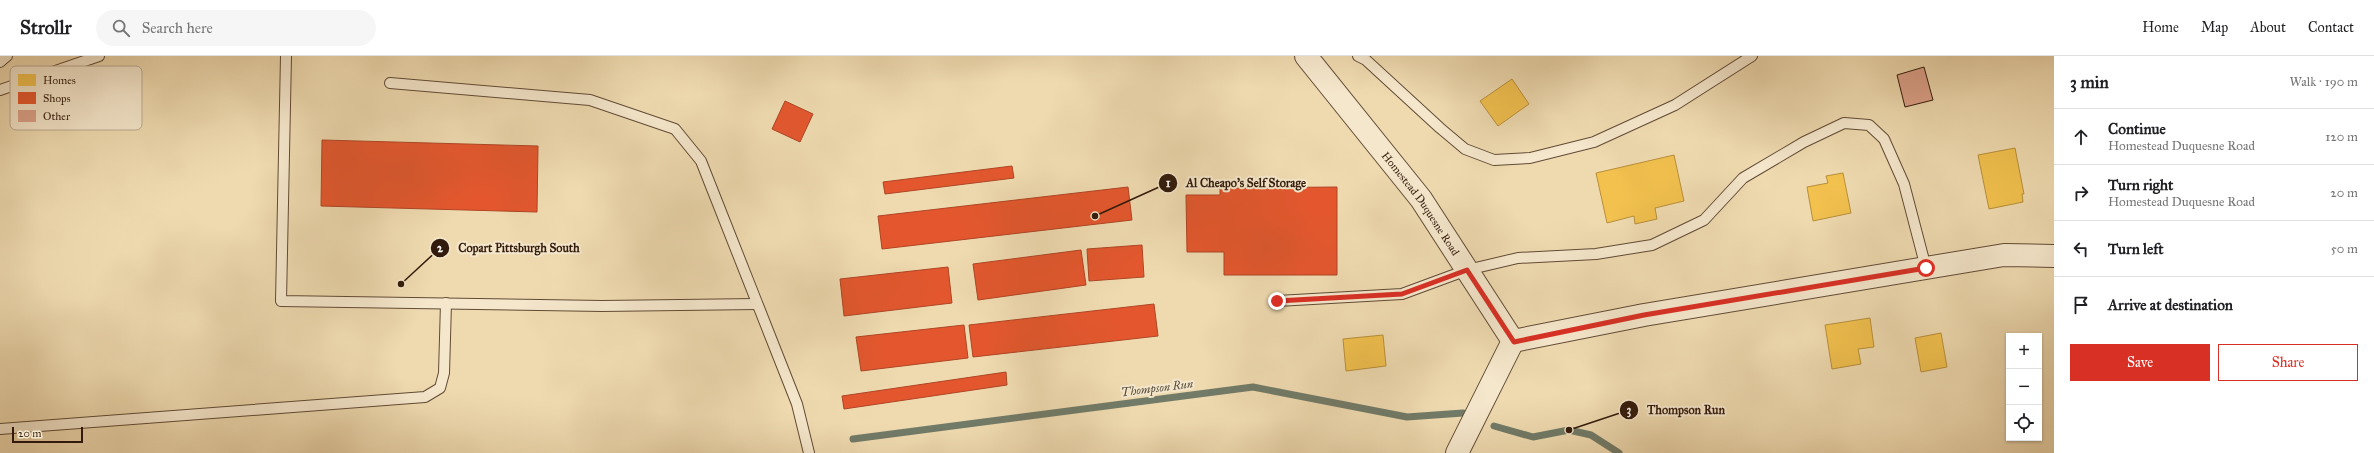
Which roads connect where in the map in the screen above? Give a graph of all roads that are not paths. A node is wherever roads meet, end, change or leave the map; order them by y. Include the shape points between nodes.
1 (7, 56) edge
2 (99, 56) edge
3 (286, 56) edge
4 (1306, 56) edge
5 (1358, 56) edge
6 (1752, 56) edge
7 (0, 62) edge
8 (70, 66) edge
9 (390, 83) dead end
10 (10, 87) edge
11 (0, 90) edge
12 (2054, 256) edge
13 (1926, 268) junction
14 (1467, 270) junction
15 (1277, 301) dead end
16 (446, 303) junction
17 (757, 304) junction
18 (1514, 342) junction
19 (0, 429) edge
20 (810, 453) edge
21 (1457, 453) edge

1 - 7 lane
2 - 8 lane
3 - 16 lane via 281,301
4 - 14 street, Homestead Duquesne Road via 1420,198
5 - 6 lane via 1366,60 1465,149 1494,160 1530,158 1594,142 1675,105
9 - 17 lane via 590,100 675,129 701,161
10 - 11 lane
12 - 13 street via 2004,255
13 - 14 lane via 1904,184 1884,139 1869,125 1844,123 1804,142 1743,178 1704,220 1652,245 1596,254 1518,258
13 - 18 street via 1644,315
14 - 15 lane via 1402,294
14 - 18 street, Homestead Duquesne Road
16 - 17 lane via 602,306
16 - 19 lane via 444,373 440,388 425,397
17 - 20 lane via 797,404
18 - 21 street

